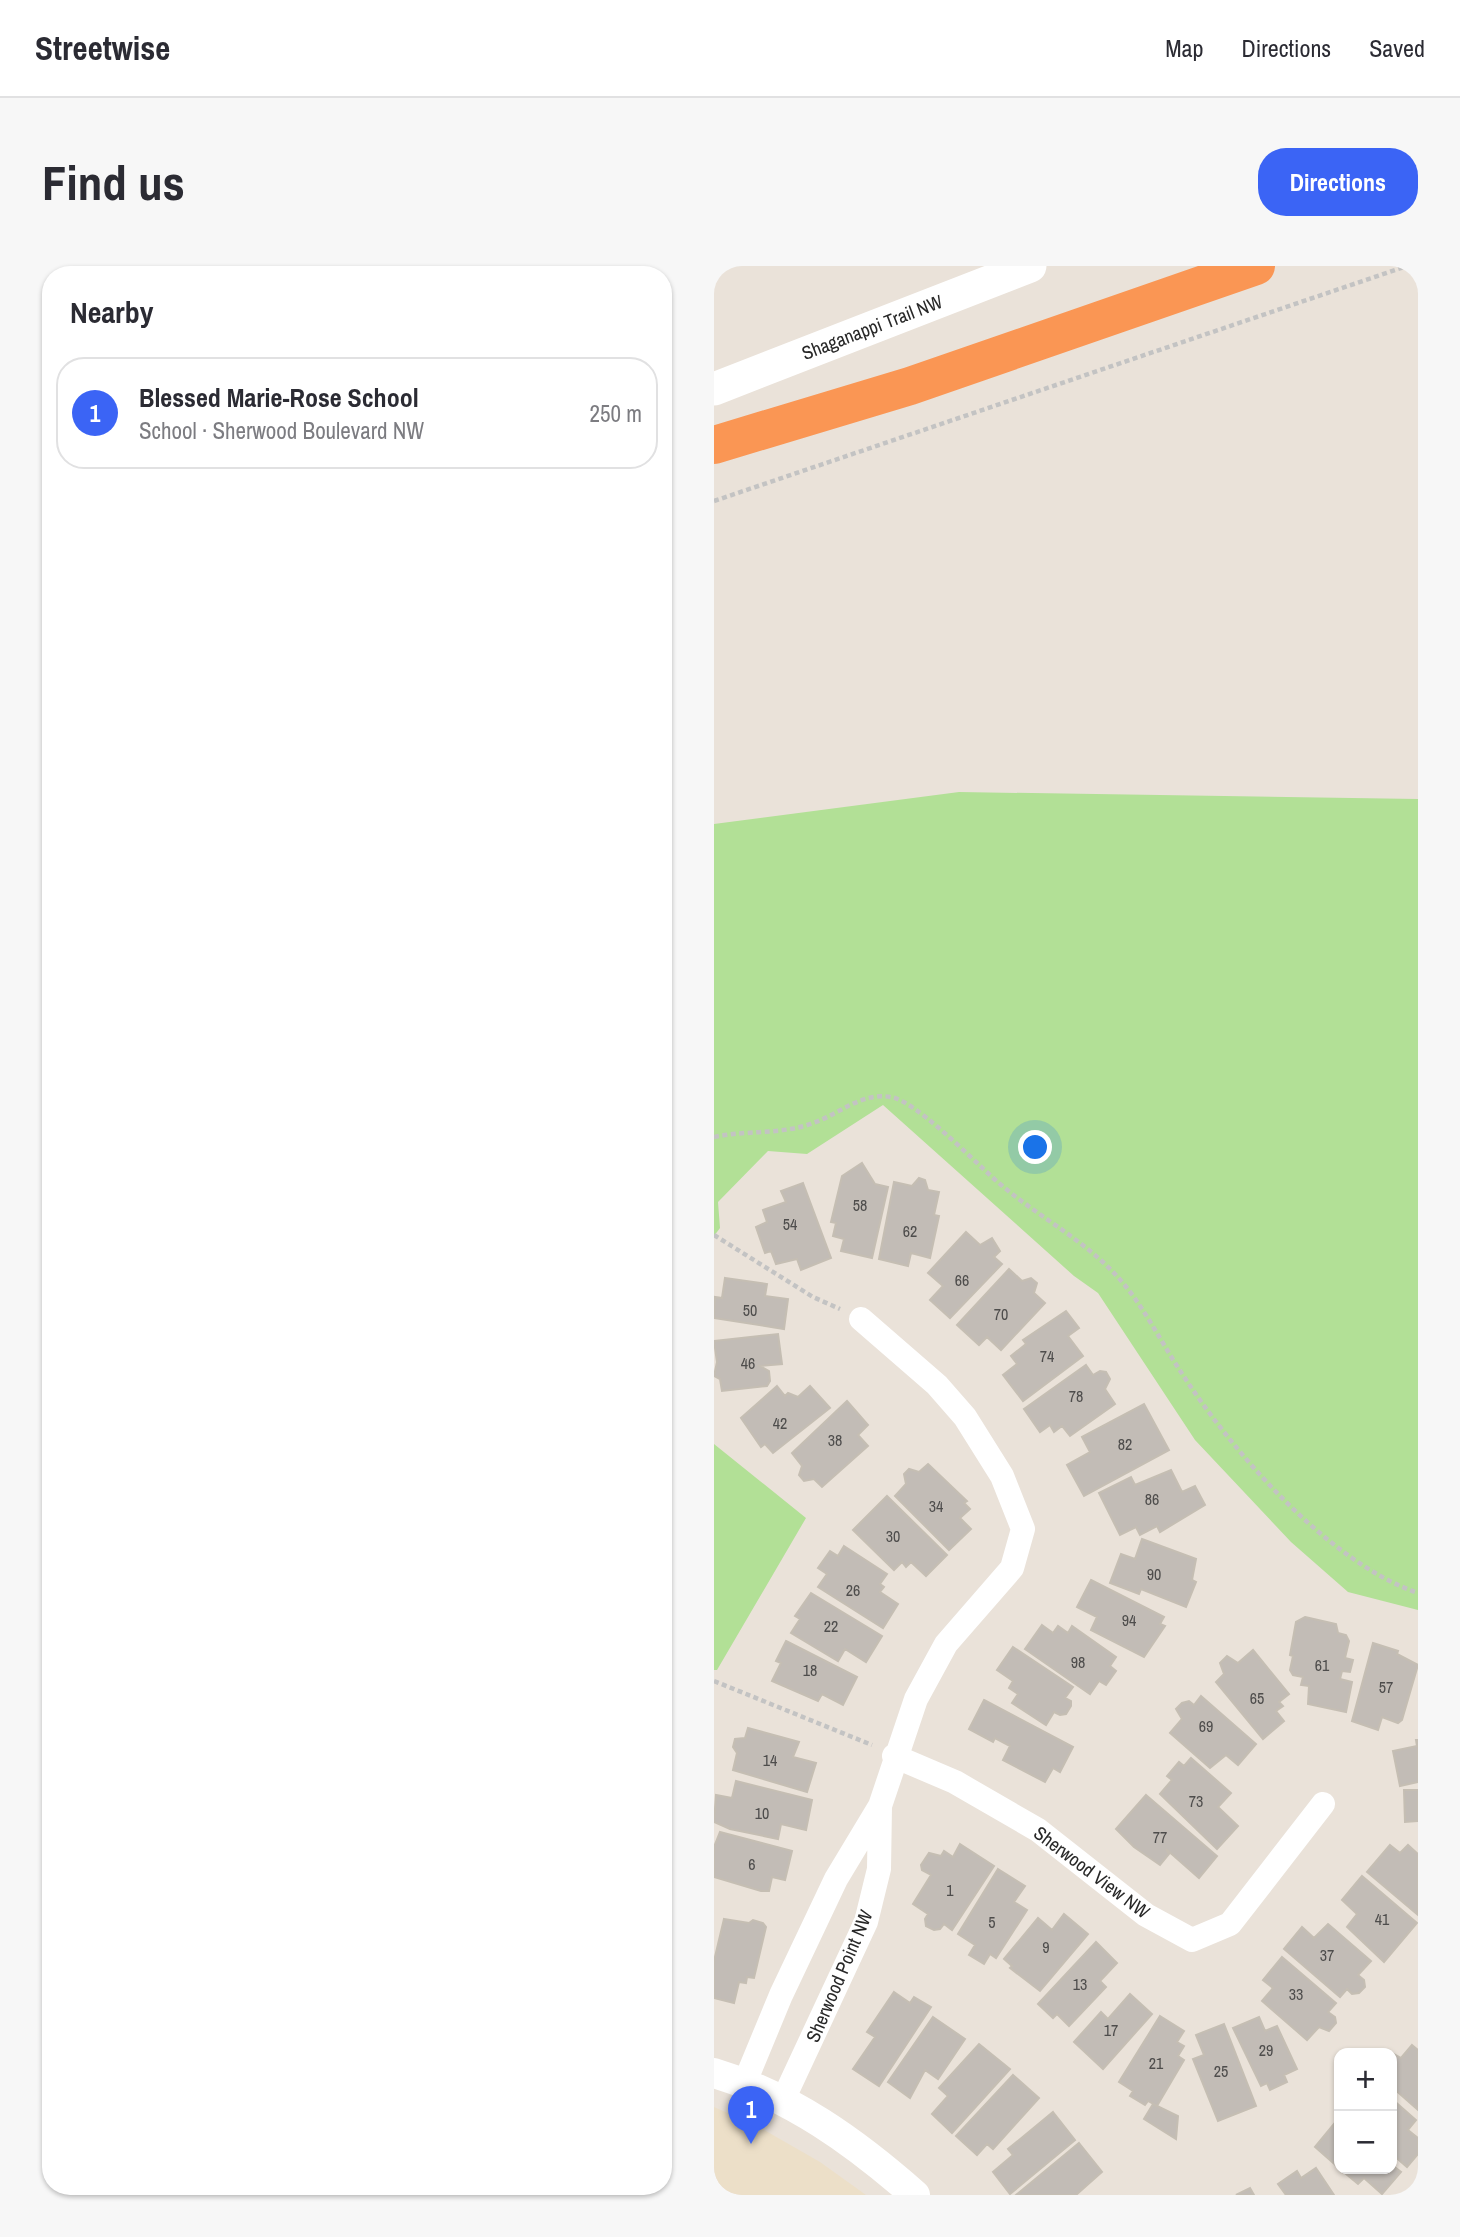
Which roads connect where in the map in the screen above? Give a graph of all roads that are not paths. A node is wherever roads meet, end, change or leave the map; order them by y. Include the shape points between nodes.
1 (1030, 266) edge
2 (1256, 266) edge
3 (714, 389) edge
4 (714, 445) edge
5 (861, 1319) road end
6 (894, 1756) junction
7 (1323, 1804) dead end
8 (880, 1806) junction
9 (714, 2073) edge
10 (746, 2082) junction
11 (783, 2100) junction
12 (915, 2195) edge

1 - 3 main road, Shaganappi Trail NW
2 - 4 highway via 910,386
5 - 6 street, Sherwood Point NW via 937,1385 965,1417 1002,1476 1023,1529 1013,1568 946,1644 916,1699
6 - 7 street, Sherwood View NW via 955,1782 1038,1830 1146,1914 1192,1940 1230,1924
6 - 8 street, Sherwood Point NW
8 - 10 street, Sherwood Point NW via 836,1879
8 - 11 street, Sherwood Point NW via 879,1869 866,1922
9 - 10 street
10 - 11 street
11 - 12 street via 852,2143

